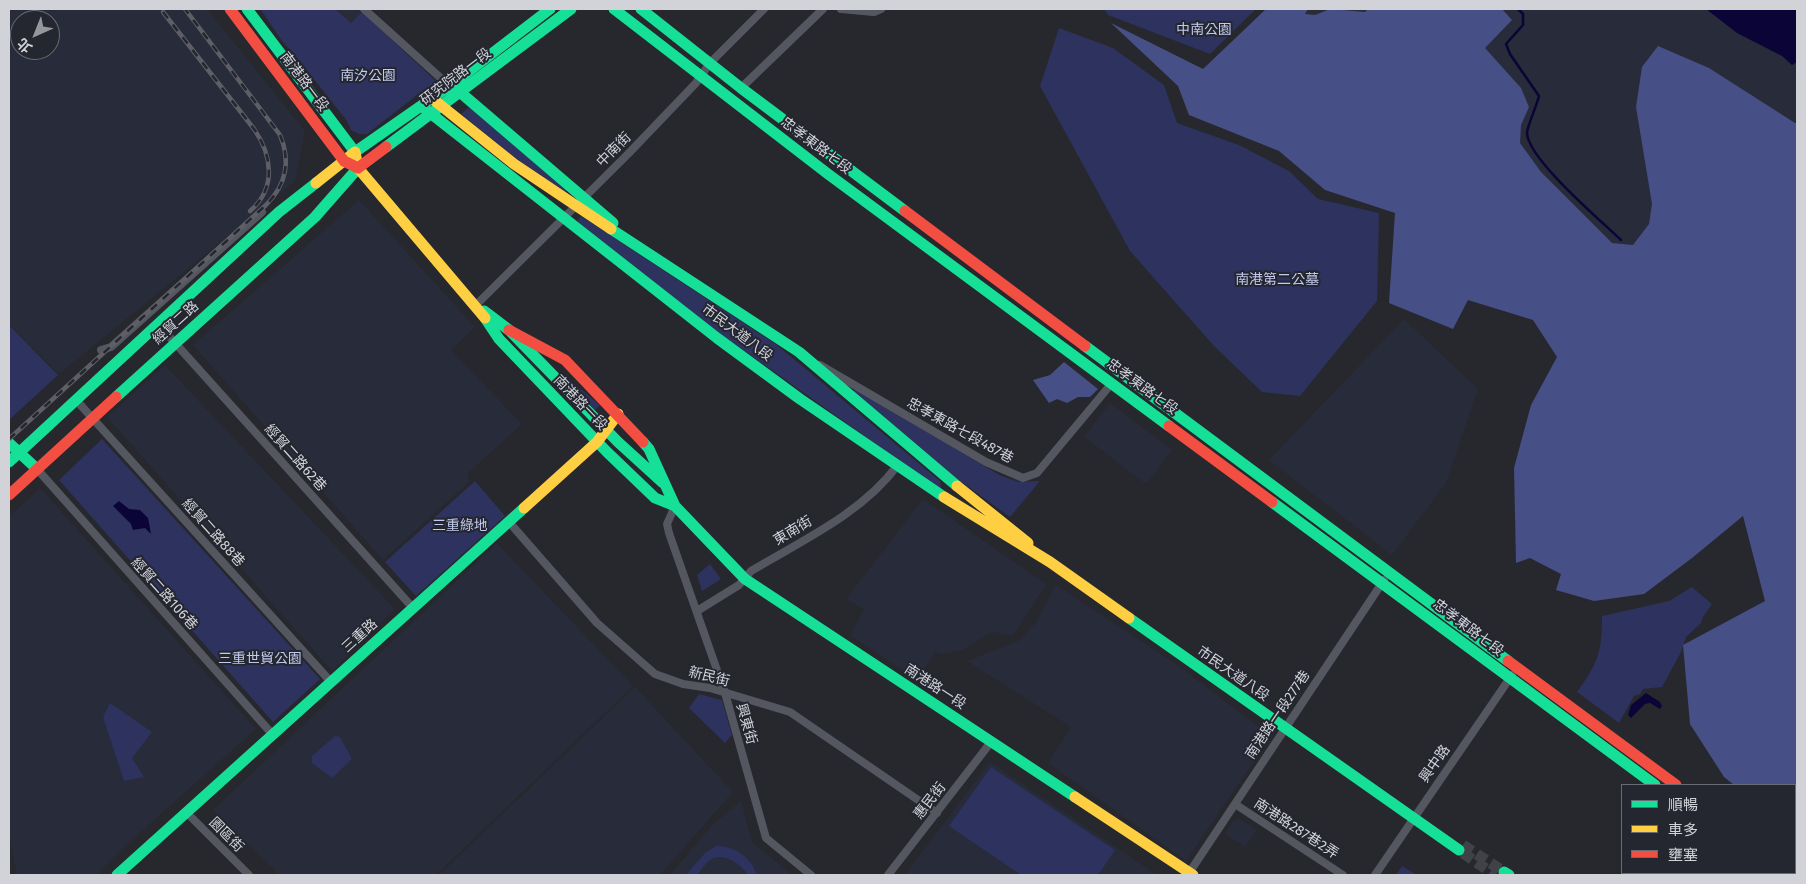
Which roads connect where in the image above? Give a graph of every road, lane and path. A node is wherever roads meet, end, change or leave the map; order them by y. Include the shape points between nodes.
1 (230, 9) edge
2 (246, 9) edge
3 (365, 9) edge
4 (550, 9) edge
5 (571, 9) edge
6 (614, 9) edge
7 (641, 9) edge
8 (764, 9) edge
9 (822, 9) edge
10 (841, 9) edge
11 (880, 9) edge
12 (710, 64) junction
13 (700, 75) junction
14 (741, 88) junction
15 (456, 89) junction
16 (432, 99) junction
17 (422, 106) junction
18 (442, 107) junction
19 (432, 114) junction
20 (355, 152) junction
21 (344, 161) junction
22 (358, 168) junction
23 (584, 198) junction
24 (575, 206) junction
25 (262, 212) dead end
26 (563, 216) junction
27 (646, 252) junction
28 (476, 305) junction
29 (158, 324) junction
30 (509, 330) junction
31 (175, 344) junction
32 (101, 350) dead end
33 (799, 352) junction
34 (1112, 383) junction
35 (76, 400) junction
36 (618, 414) junction
37 (93, 418) junction
38 (607, 429) junction
39 (597, 442) junction
40 (9, 443) edge
41 (18, 453) junction
42 (9, 462) edge
43 (897, 466) junction
44 (37, 469) junction
45 (947, 478) junction
46 (666, 486) junction
47 (936, 492) junction
48 (9, 494) edge
49 (675, 506) junction
50 (509, 522) junction
51 (1050, 562) junction
52 (1390, 573) junction
53 (745, 578) junction
54 (1382, 583) junction
55 (413, 608) junction
56 (697, 612) junction
57 (1517, 667) junction
58 (1510, 678) junction
59 (331, 682) junction
60 (725, 693) junction
61 (1284, 729) junction
62 (273, 735) junction
63 (991, 742) junction
64 (1654, 784) edge
65 (1675, 784) edge
66 (1235, 804) junction
67 (186, 812) junction
68 (937, 813) junction
69 (1415, 815) junction
70 (1461, 847) tunnel mouth
71 (1191, 874) edge
72 (116, 875) edge
73 (249, 875) edge
74 (811, 875) edge
75 (888, 875) edge
76 (1343, 875) edge
77 (1375, 875) edge

1 - 21 main road, 南港路一段
2 - 20 main road, 南港路一段
3 - 15 street
4 - 15 main road, 研究院路一段
5 - 15 main road, 研究院路一段
6 - 13 main road, 忠孝東路七段
7 - 12 main road, 忠孝東路七段
8 - 12 street, 中南街
9 - 14 street
10 - 11 street via 874,12
12 - 13 street, 中南街
12 - 14 main road, 忠孝東路七段
13 - 23 street, 中南街
13 - 34 main road, 忠孝東路七段 via 828,174
14 - 52 main road, 忠孝東路七段
15 - 16 main road, 研究院路一段
15 - 18 main road, 研究院路一段
15 - 23 main road
16 - 17 main road, 研究院路一段
16 - 18 main road, 市民大道八段
17 - 19 main road, 市民大道八段
17 - 20 main road, 研究院路一段
18 - 19 main road, 研究院路一段
18 - 24 main road, 市民大道八段 via 514,164
19 - 22 main road, 研究院路一段
19 - 26 main road, 市民大道八段
20 - 21 main road, 研究院路一段
20 - 22 main road, 南港路一段
21 - 22 main road, 南港路一段
21 - 29 main road, 經貿二路 via 279,212
22 - 28 main road, 南港路一段
22 - 31 main road, 經貿二路 via 315,217
23 - 24 street, 中南街
23 - 27 main road
24 - 26 street, 中南街
24 - 27 main road, 市民大道八段
25 - 32 street via 111,347
26 - 28 street, 中南街
26 - 43 main road, 市民大道八段 via 717,338
27 - 33 main road, 市民大道八段
28 - 30 main road, 南港路一段
28 - 39 main road, 南港路一段 via 499,339
29 - 31 street, 經貿二路62巷
29 - 35 main road, 經貿二路
30 - 36 main road via 565,360
30 - 38 main road, 南港路一段
31 - 37 main road, 經貿二路
31 - 55 street, 經貿二路62巷
33 - 34 street, 忠孝東路七段487巷 via 986,462 1023,478 1036,473
33 - 45 main road, 市民大道八段
34 - 54 main road, 忠孝東路七段
35 - 37 street, 經貿二路88巷
35 - 41 main road, 經貿二路
36 - 38 main road, 三重路
36 - 46 main road via 649,448
37 - 44 main road, 經貿二路
37 - 59 street, 經貿二路88巷
38 - 39 main road, 三重路
38 - 46 main road, 南港路一段
39 - 49 main road, 南港路一段 via 655,498
39 - 50 main road, 三重路
40 - 41 main road
41 - 42 main road, 經貿二路
41 - 44 main road
43 - 47 main road, 市民大道八段
43 - 53 street, 東南街 via 881,486 847,513 751,571
44 - 48 main road, 經貿二路
44 - 62 street, 經貿二路106巷
45 - 47 street via 945,490
45 - 51 main road, 市民大道八段 via 1014,529
46 - 49 main road, 南港路一段
47 - 51 main road, 市民大道八段
49 - 53 main road, 南港路一段
49 - 56 street, 興東街 via 667,524
50 - 55 main road, 三重路
50 - 60 street, 新民街 via 597,623 655,674
51 - 61 main road, 市民大道八段
52 - 54 street, 南港路一段277巷
52 - 57 main road, 忠孝東路七段
53 - 56 street, 東南街
53 - 63 main road, 南港路一段
54 - 58 main road, 忠孝東路七段
54 - 61 street, 南港路一段277巷
55 - 59 main road, 三重路
56 - 60 street, 興東街
57 - 58 street, 興中路
57 - 65 main road, 忠孝東路七段
58 - 64 main road, 忠孝東路七段
58 - 69 street, 興中路
59 - 62 main road, 三重路
60 - 68 street, 新民街 via 790,712
60 - 74 street, 興東街 via 766,838
61 - 66 street, 南港路一段277巷
61 - 69 main road, 市民大道八段
62 - 67 main road, 三重路
63 - 68 street, 惠民街
63 - 71 main road, 南港路一段
66 - 71 street, 南港路一段277巷
66 - 76 street, 南港路287巷2弄
67 - 72 main road, 三重路
67 - 73 street, 園區街
68 - 75 street, 惠民街
69 - 70 main road, 市民大道八段
69 - 77 street, 興中路

